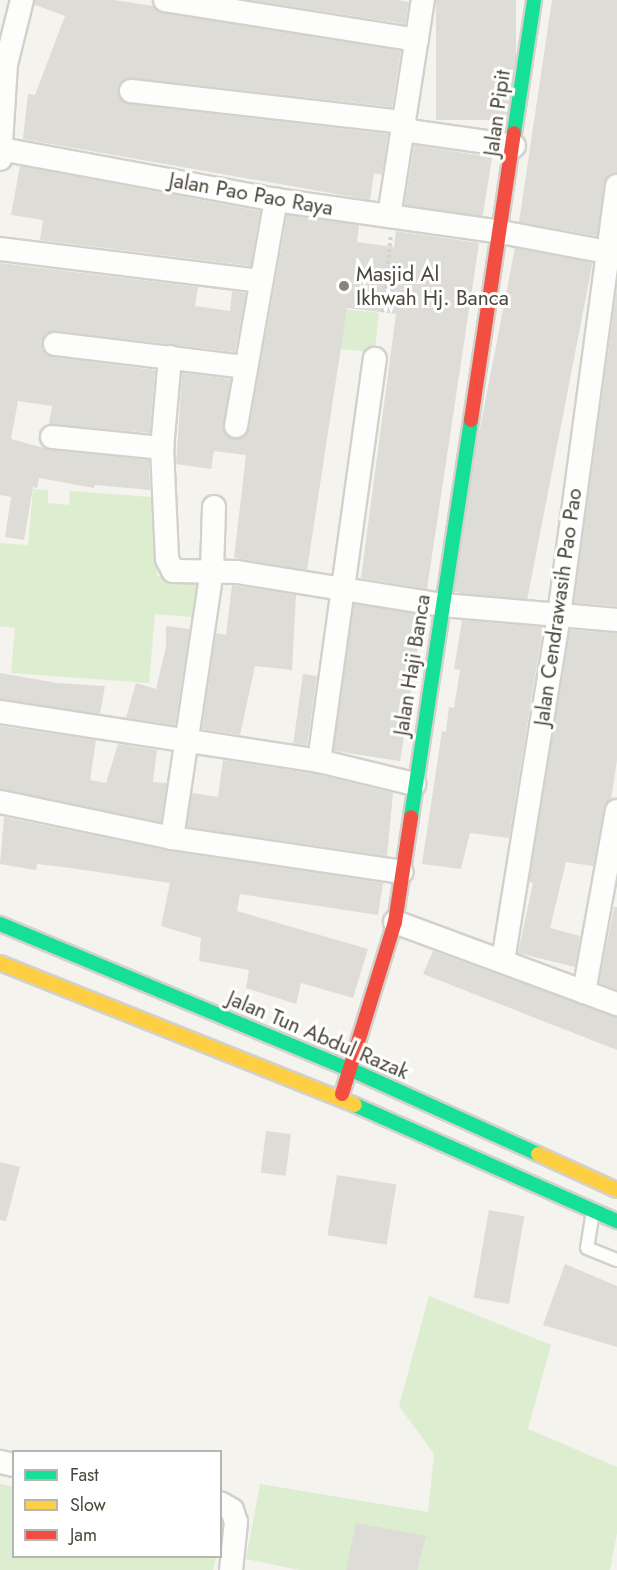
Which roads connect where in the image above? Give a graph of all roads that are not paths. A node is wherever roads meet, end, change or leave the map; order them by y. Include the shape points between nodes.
1 (22, 0) edge
2 (165, 0) edge
3 (423, 0) edge
4 (534, 0) edge
5 (417, 40) junction
6 (131, 91) dead end
7 (403, 126) junction
8 (514, 146) junction
9 (1, 154) edge
10 (617, 186) edge
11 (276, 200) junction
12 (391, 216) junction
13 (501, 232) junction
14 (0, 249) edge
15 (612, 254) edge
16 (261, 281) junction
17 (55, 344) dead end
18 (170, 357) junction
19 (375, 359) dead end
20 (244, 367) junction
21 (236, 426) dead end
22 (52, 437) dead end
23 (162, 448) junction
24 (214, 507) dead end
25 (212, 571) junction
26 (345, 588) junction
27 (443, 605) junction
28 (559, 615) junction
29 (617, 621) edge
30 (0, 712) edge
31 (190, 742) junction
32 (319, 761) junction
33 (414, 784) junction
34 (0, 802) edge
35 (617, 812) edge
36 (172, 838) junction
37 (402, 872) junction
38 (609, 893) edge
39 (395, 922) junction
40 (0, 924) edge
41 (503, 961) junction
42 (0, 963) edge
43 (584, 992) junction
44 (617, 1004) edge
45 (350, 1070) junction
46 (341, 1099) junction
47 (617, 1190) edge
48 (593, 1210) junction
49 (617, 1221) edge
50 (617, 1260) edge
51 (222, 1504) edge
52 (231, 1570) edge

1 - 9 street via 6,64
2 - 5 street
3 - 5 street
4 - 8 main road, Jalan Pipit
5 - 7 street
6 - 7 street
7 - 8 street
7 - 12 street
8 - 13 main road, Jalan Pipit
9 - 11 street, Jalan Pao Pao Raya
10 - 15 street, Jalan Cendrawasih Pao Pao
11 - 12 street, Jalan Pao Pao Raya
11 - 16 street
12 - 13 street, Jalan Pao Pao Raya
13 - 15 street, Jalan Pao Pao Raya
13 - 27 main road, Jalan Haji Banca
14 - 16 street
15 - 28 street, Jalan Cendrawasih Pao Pao
16 - 20 street
17 - 18 street
18 - 20 street
18 - 23 street
19 - 26 street
20 - 21 street
22 - 23 street
23 - 25 street via 170,569
24 - 25 street
25 - 26 street
25 - 31 street
26 - 27 street
26 - 32 street
27 - 28 street
27 - 33 main road, Jalan Haji Banca
28 - 29 street
28 - 41 street, Jalan Cendrawasih Pao Pao
30 - 31 street
31 - 32 street
31 - 36 street
32 - 33 street
33 - 37 main road, Jalan Haji Banca
34 - 36 street
35 - 38 street
36 - 37 street
37 - 39 main road, Jalan Haji Banca
38 - 43 street
39 - 41 street
39 - 45 main road, Jalan Haji Banca
40 - 45 main road, Jalan Tun Abdul Razak
41 - 43 street
42 - 46 main road
43 - 44 street
45 - 46 main road, Jalan Haji Banca
45 - 47 main road, Jalan Tun Abdul Razak
46 - 48 main road
48 - 49 main road
48 - 50 lane via 587,1248
51 - 52 street via 232,1510 236,1522

